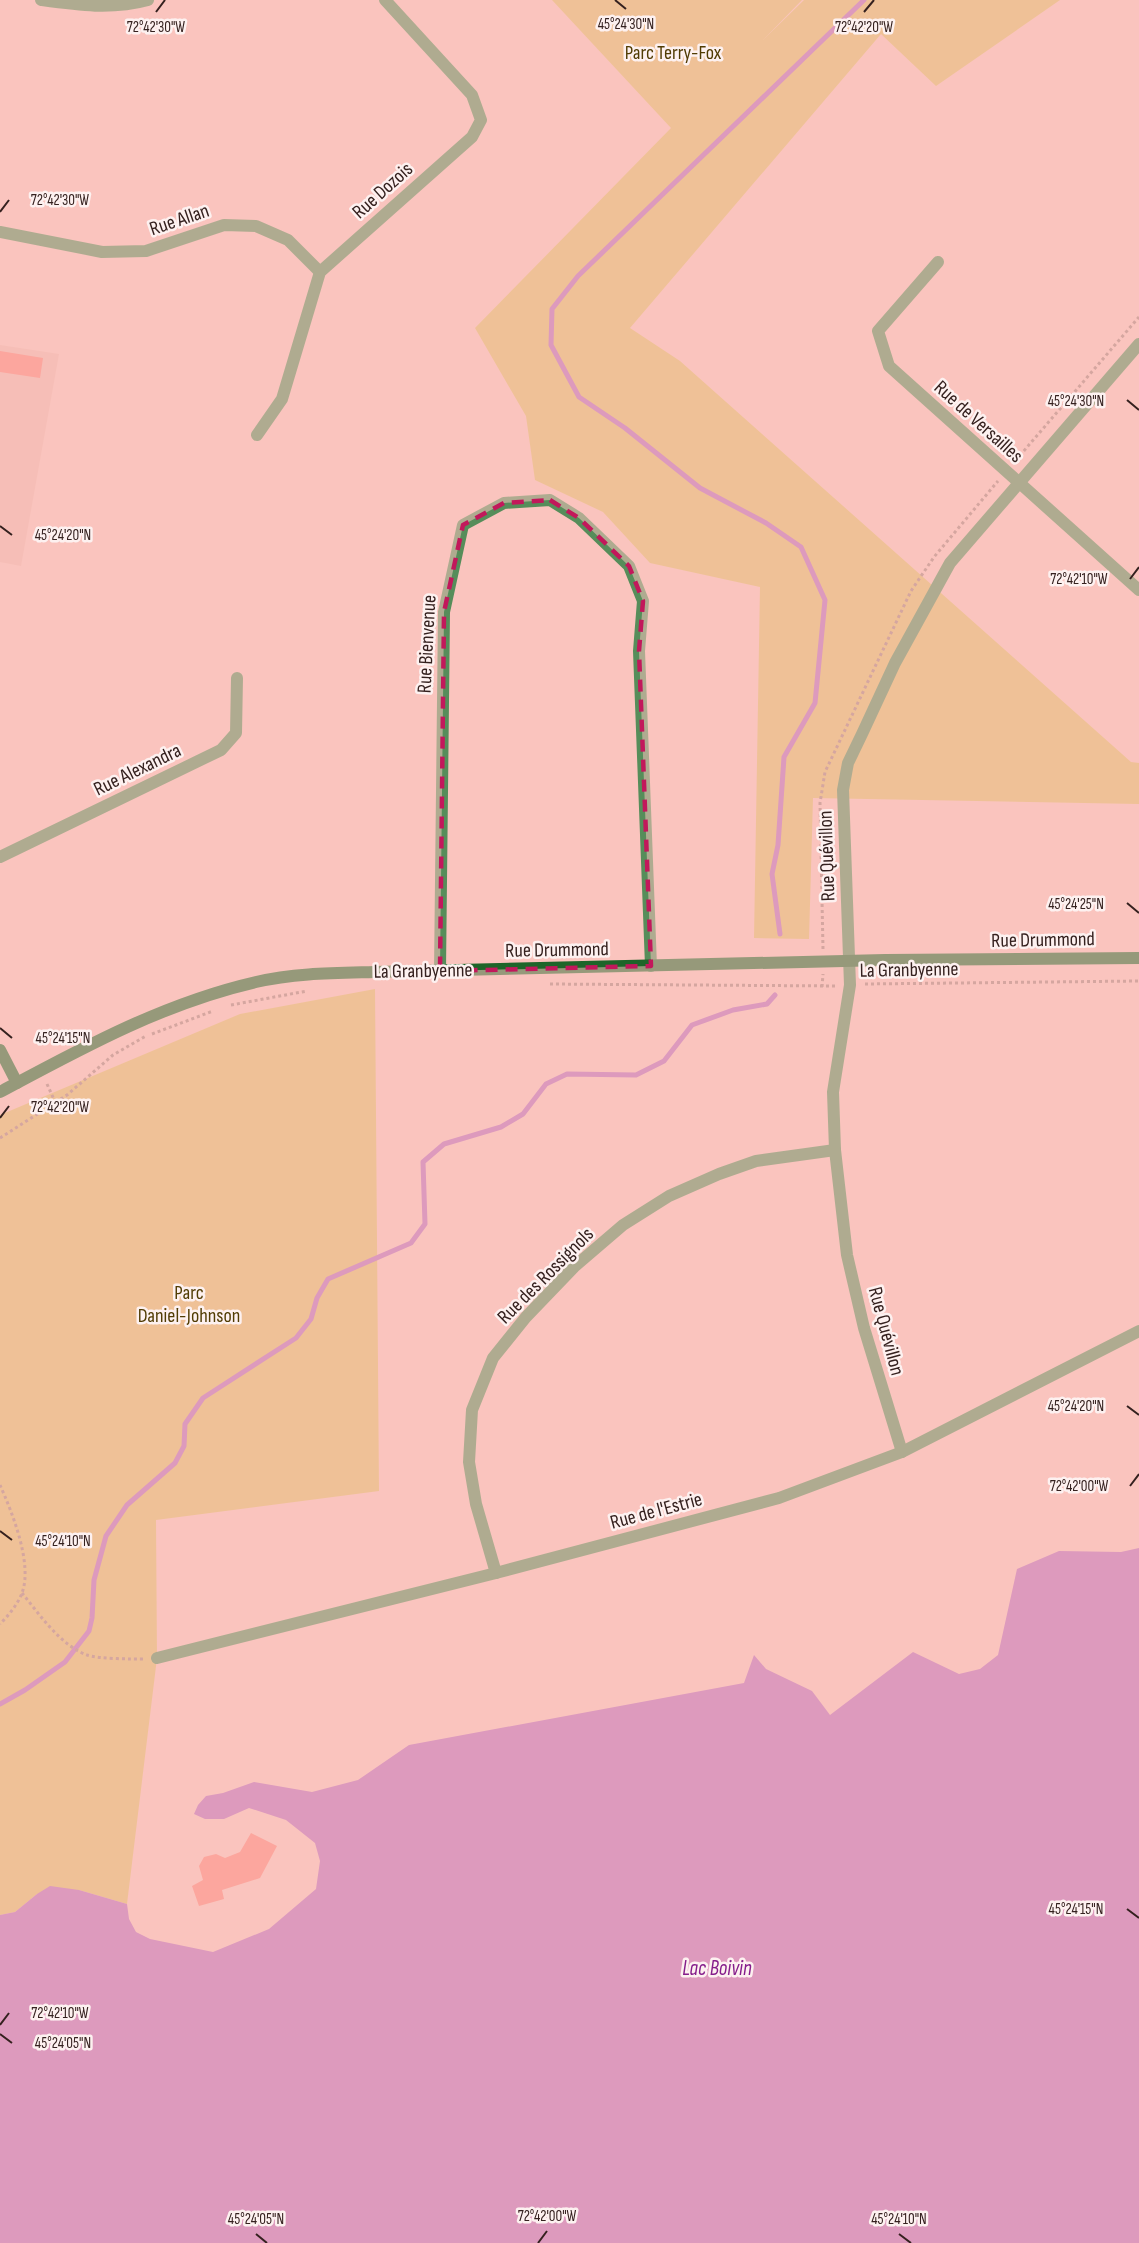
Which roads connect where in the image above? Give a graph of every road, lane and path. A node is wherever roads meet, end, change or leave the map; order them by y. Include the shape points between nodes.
1 (41, 0) edge
2 (148, 0) edge
3 (385, 0) edge
4 (0, 232) edge
5 (938, 262) dead end
6 (320, 272) junction
7 (1139, 344) edge
8 (257, 435) dead end
9 (1019, 483) junction
10 (1139, 590) edge
11 (237, 678) dead end
12 (0, 857) edge
13 (1139, 958) edge
14 (849, 962) junction
15 (651, 966) junction
16 (440, 971) junction
17 (1139, 981) edge
18 (547, 984) dead end
19 (850, 985) junction
20 (310, 990) dead end
21 (0, 1050) edge
22 (44, 1079) dead end
23 (17, 1083) junction
24 (0, 1092) edge
25 (55, 1102) junction
26 (0, 1138) edge
27 (835, 1150) junction
28 (1139, 1331) edge
29 (902, 1452) junction
30 (0, 1485) edge
31 (496, 1573) junction
32 (22, 1593) junction
33 (0, 1623) edge
34 (157, 1658) joint

1 - 2 street via 84,6
3 - 6 street, Rue Dozois via 472,95 481,120 472,137
4 - 6 street, Rue Allan via 102,252 146,251 224,225 256,226 288,240
5 - 9 street, Rue de Versailles via 878,331 889,366
6 - 8 street via 282,399
7 - 9 street, Rue Quévillon
9 - 10 street, Rue de Versailles
9 - 14 street, Rue Quévillon via 950,563 848,763 843,790
11 - 12 street, Rue Alexandra via 236,734 221,750
13 - 14 street, Rue Drummond
14 - 15 street, Rue Drummond
14 - 19 street, Rue Quévillon
15 - 16 street, Rue Drummond
15 - 16 street, Rue Bienvenue via 639,651 643,601 629,566 579,518 550,500 504,503 463,525 444,612
16 - 23 street, Rue Drummond via 327,974 258,981 190,1000 112,1034
17 - 19 path, La Granbyenne
18 - 19 path, La Granbyenne
19 - 27 street, Rue Quévillon via 833,1092
20 - 25 path via 223,1007 146,1036 113,1055
21 - 23 street
22 - 25 path
23 - 24 street, Rue Drummond
25 - 26 path
27 - 29 street, Rue Quévillon via 847,1255 864,1328
27 - 31 street, Rue des Rossignols via 756,1161 669,1196 623,1224 526,1317 494,1358 472,1410 469,1462 476,1504
28 - 29 street, Rue de l'Estrie
29 - 31 street, Rue de l'Estrie via 779,1498
30 - 32 path via 22,1547
31 - 34 street, Rue de l'Estrie
32 - 33 path
32 - 34 path via 51,1627 88,1655

